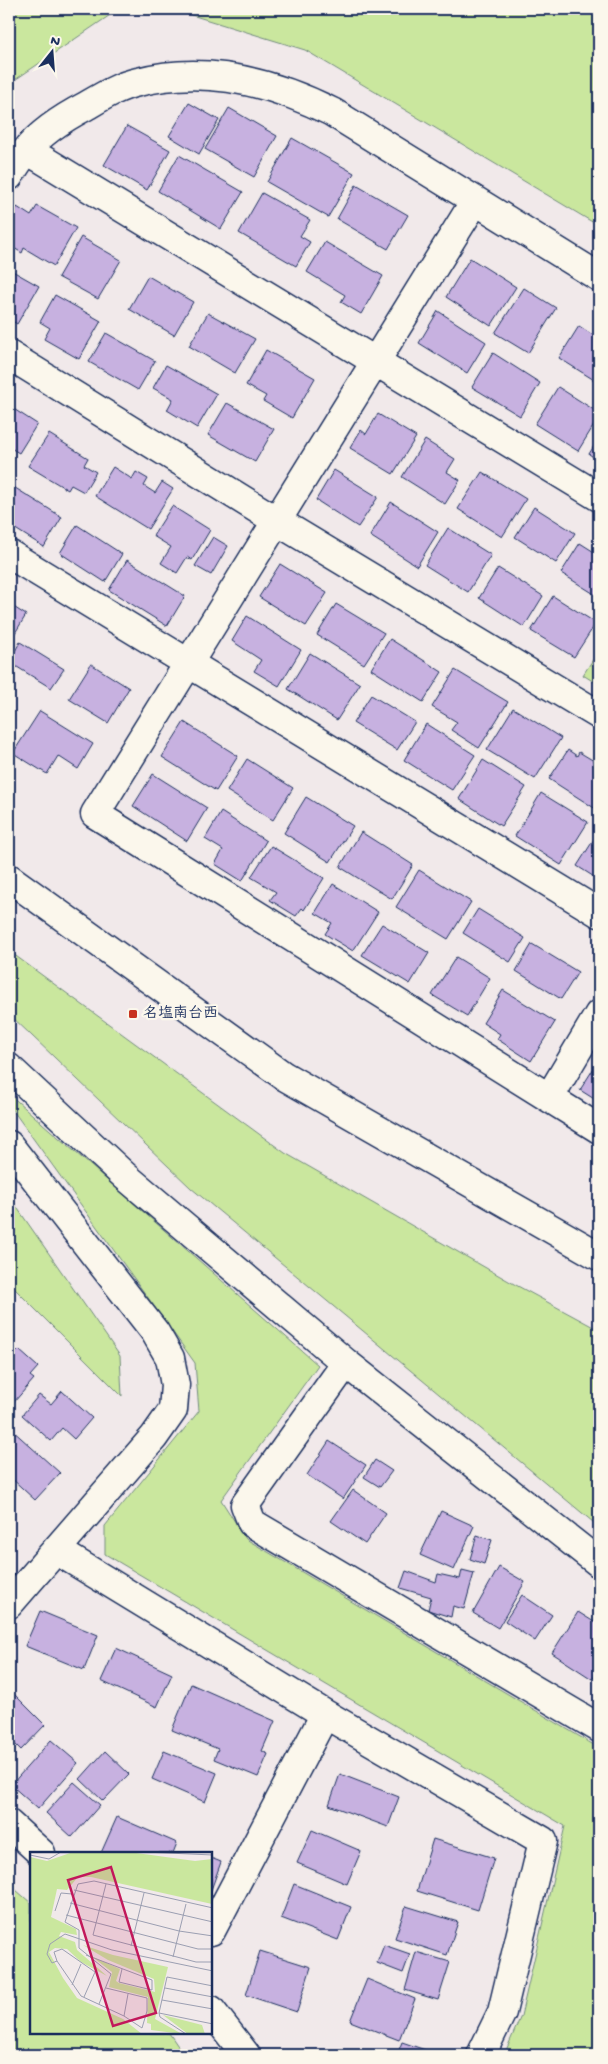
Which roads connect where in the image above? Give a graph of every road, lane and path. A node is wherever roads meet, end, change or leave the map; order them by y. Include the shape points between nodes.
1 (27, 150) junction
2 (9, 176) edge
3 (476, 202) junction
4 (599, 277) edge
5 (9, 355) edge
6 (376, 360) junction
7 (599, 497) edge
8 (277, 521) junction
9 (9, 554) edge
10 (188, 664) junction
11 (599, 716) edge
12 (9, 878) edge
13 (599, 912) edge
14 (599, 1014) edge
15 (9, 1068) edge
16 (550, 1098) junction
17 (599, 1129) edge
18 (9, 1145) edge
19 (599, 1256) edge
20 (346, 1363) junction
21 (56, 1550) junction
22 (599, 1563) edge
23 (9, 1604) edge
24 (325, 1714) junction
25 (599, 1728) edge
26 (9, 1824) edge
27 (40, 1852) edge
28 (212, 1929) edge
29 (212, 2011) edge
30 (246, 2055) edge
31 (481, 2055) edge

1 - 2 street
1 - 3 street via 48,130 111,92 136,82 208,75 260,84 308,100
1 - 6 street
3 - 4 street
3 - 6 street
5 - 8 street
6 - 7 street
6 - 8 street
8 - 10 street
8 - 11 street
9 - 10 street
10 - 13 street
10 - 16 street via 95,814
12 - 19 street via 284,1076
14 - 16 street
15 - 20 street via 125,1176
16 - 17 street
18 - 21 street via 155,1332 170,1358 176,1385 173,1410 154,1437
20 - 22 street
20 - 25 street via 245,1505 252,1523
21 - 23 street
21 - 24 street
24 - 28 street
24 - 31 street via 543,1841 502,2012
26 - 27 street
29 - 30 street

